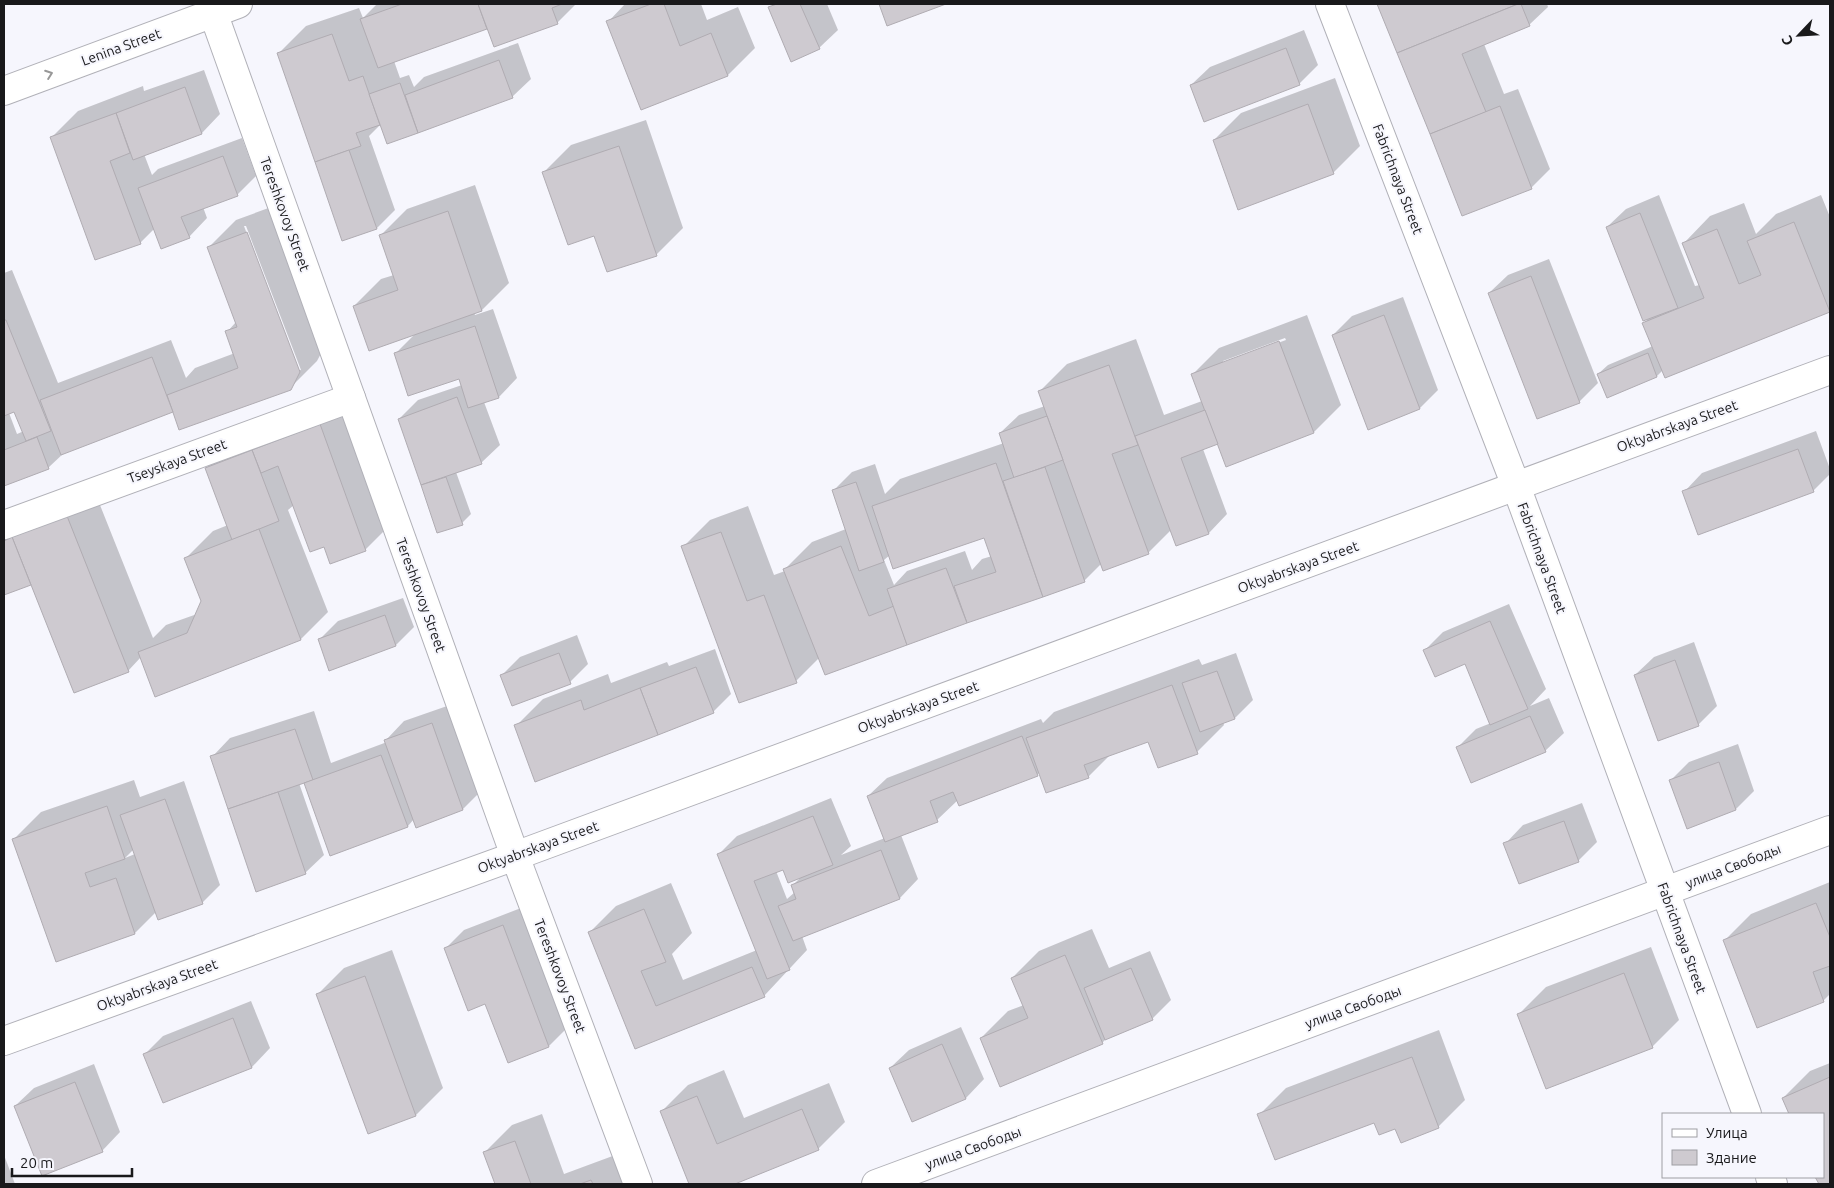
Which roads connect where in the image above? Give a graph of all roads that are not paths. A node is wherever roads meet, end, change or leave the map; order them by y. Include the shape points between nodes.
1 (238, 4) edge
2 (1330, 4) edge
3 (211, 8) edge
4 (4, 91) edge
5 (1830, 370) edge
6 (350, 398) junction
7 (1516, 486) junction
8 (4, 525) edge
9 (1830, 830) edge
10 (515, 856) junction
11 (1665, 892) junction
12 (4, 1041) edge
13 (1747, 1113) edge
14 (638, 1184) edge
15 (876, 1184) edge

1 - 3 street, Lenina Street
2 - 7 street, Fabrichnaya Street
4 -> 3 street, Lenina Street
3 - 6 street, Tereshkovoy Street
5 - 7 street, Oktyabrskaya Street
6 - 8 street, Tseyskaya Street
6 - 10 street, Tereshkovoy Street
7 - 10 street, Oktyabrskaya Street
7 - 11 street, Fabrichnaya Street
9 - 11 street, улица Свободы
10 - 12 street, Oktyabrskaya Street
10 - 14 street, Tereshkovoy Street
11 - 13 street, Fabrichnaya Street
11 - 15 street, улица Свободы

